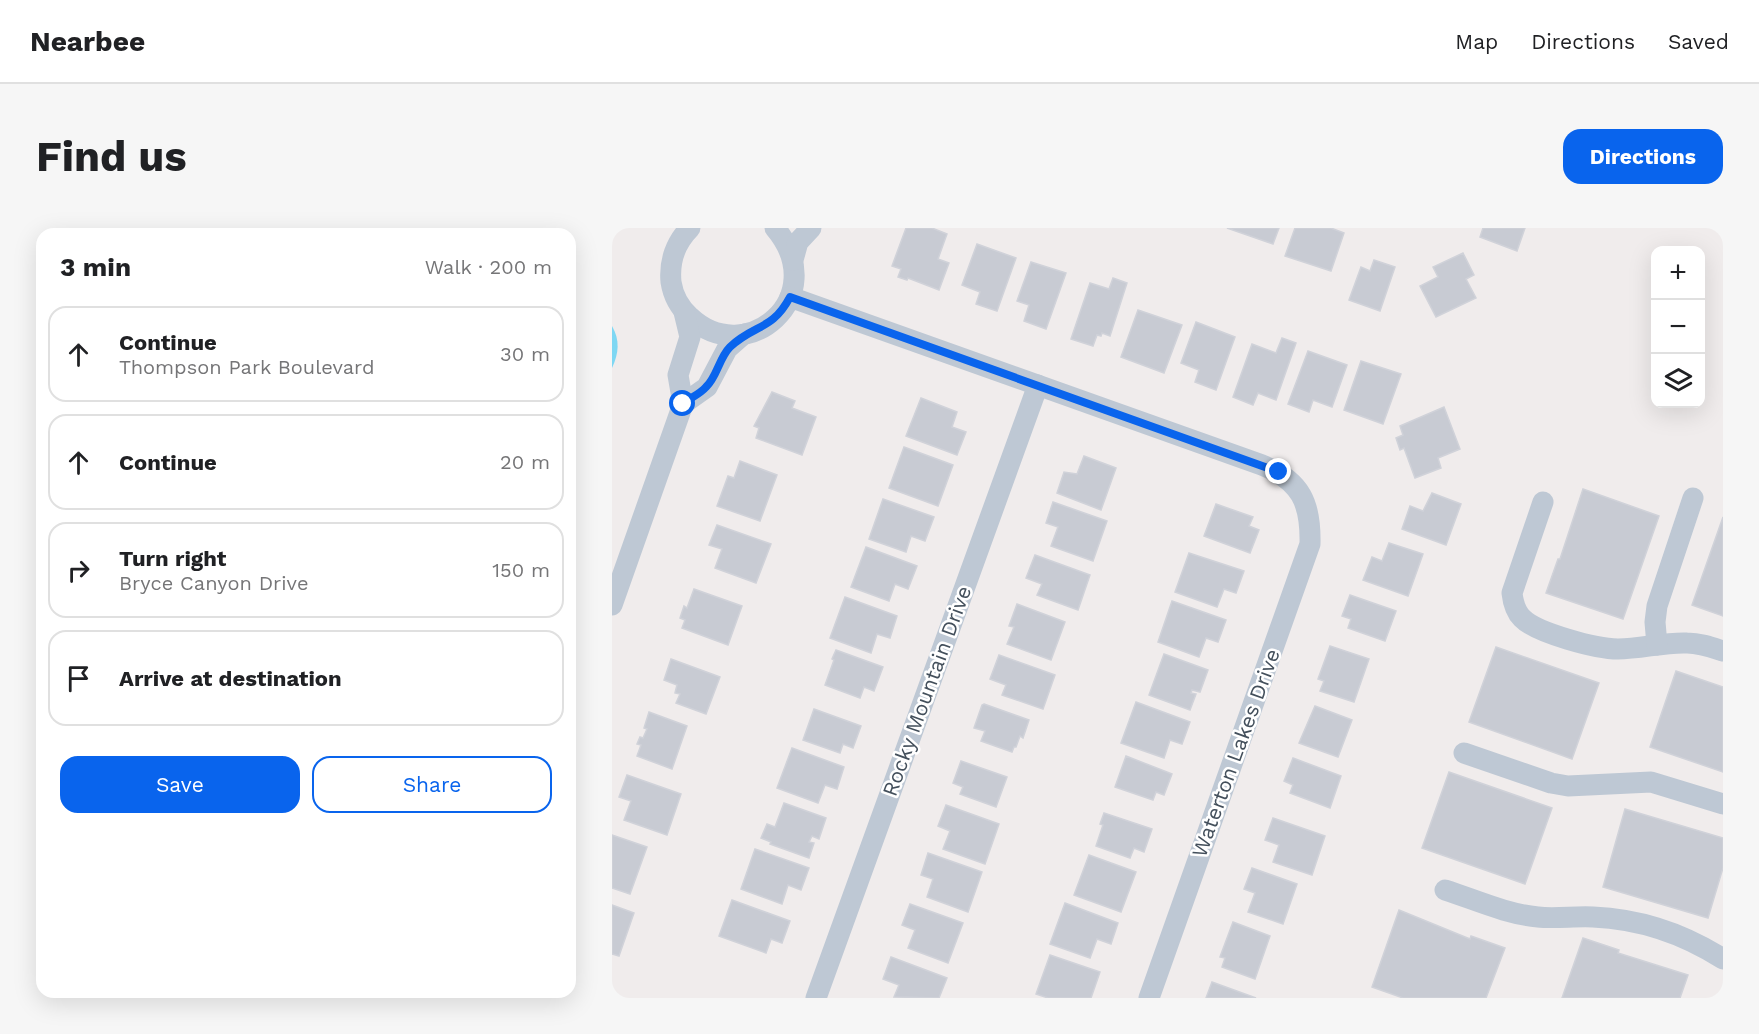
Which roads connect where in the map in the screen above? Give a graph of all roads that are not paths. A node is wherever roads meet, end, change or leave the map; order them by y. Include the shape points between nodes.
1 (775, 228) edge
2 (811, 228) edge
3 (687, 229) edge
4 (793, 260) junction
5 (790, 297) junction
6 (684, 312) junction
7 (744, 334) junction
8 (1038, 385) junction
9 (683, 404) junction
10 (1693, 498) dead end
11 (1543, 502) dead end
12 (612, 605) edge
13 (1657, 645) junction
14 (1723, 651) edge
15 (1464, 753) dead end
16 (1723, 804) edge
17 (1445, 890) dead end
18 (1723, 959) edge
19 (816, 998) edge
20 (1149, 998) edge

1 - 4 street via 786,241
2 - 4 street via 798,242
3 - 6 street via 676,246 670,273 674,294
4 - 5 street via 795,279
5 - 7 street via 767,325
5 - 8 street
6 - 7 street via 711,332
6 - 9 street via 690,337 678,375
7 - 9 street via 727,349 707,387
8 - 19 street, Rocky Mountain Drive
8 - 20 street, Waterton Lakes Drive via 1279,472 1301,493 1311,526 1311,544
9 - 12 street
10 - 13 street via 1657,606
11 - 13 street via 1512,593 1522,618 1538,628 1595,646 1621,649
13 - 14 street via 1689,643
15 - 16 street via 1551,783 1568,786 1652,782
17 - 18 street via 1515,914 1609,918 1647,925 1691,941

